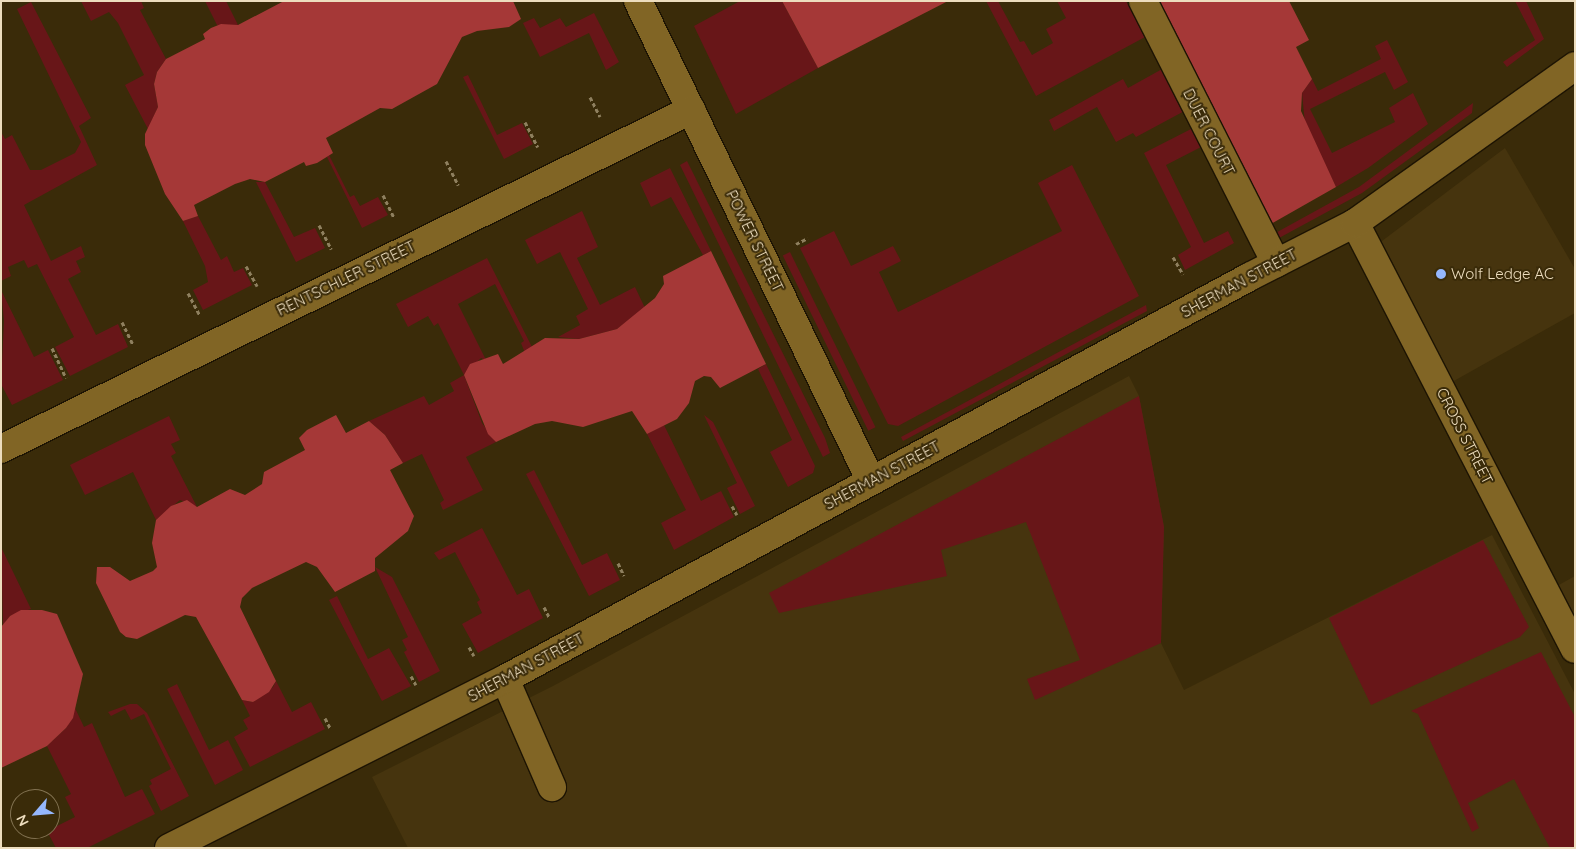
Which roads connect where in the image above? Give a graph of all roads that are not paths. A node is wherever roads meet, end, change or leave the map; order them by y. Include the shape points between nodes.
1 (638, 1) edge
2 (1143, 1) edge
3 (1575, 66) edge
4 (691, 110) junction
5 (1355, 223) junction
6 (1276, 263) junction
7 (1, 449) edge
8 (871, 481) junction
9 (1575, 649) edge
10 (505, 679) junction
11 (552, 787) dead end
12 (169, 848) edge

1 - 4 street, POWER STREET
2 - 6 street, DUER COURT
3 - 5 street, SHERMAN STREET
4 - 7 street, RENTSCHLER STREET
4 - 8 street, POWER STREET
5 - 6 street, SHERMAN STREET
5 - 9 street, CROSS STREET
6 - 8 street, SHERMAN STREET
8 - 10 street, SHERMAN STREET
10 - 11 street
10 - 12 street, SHERMAN STREET

